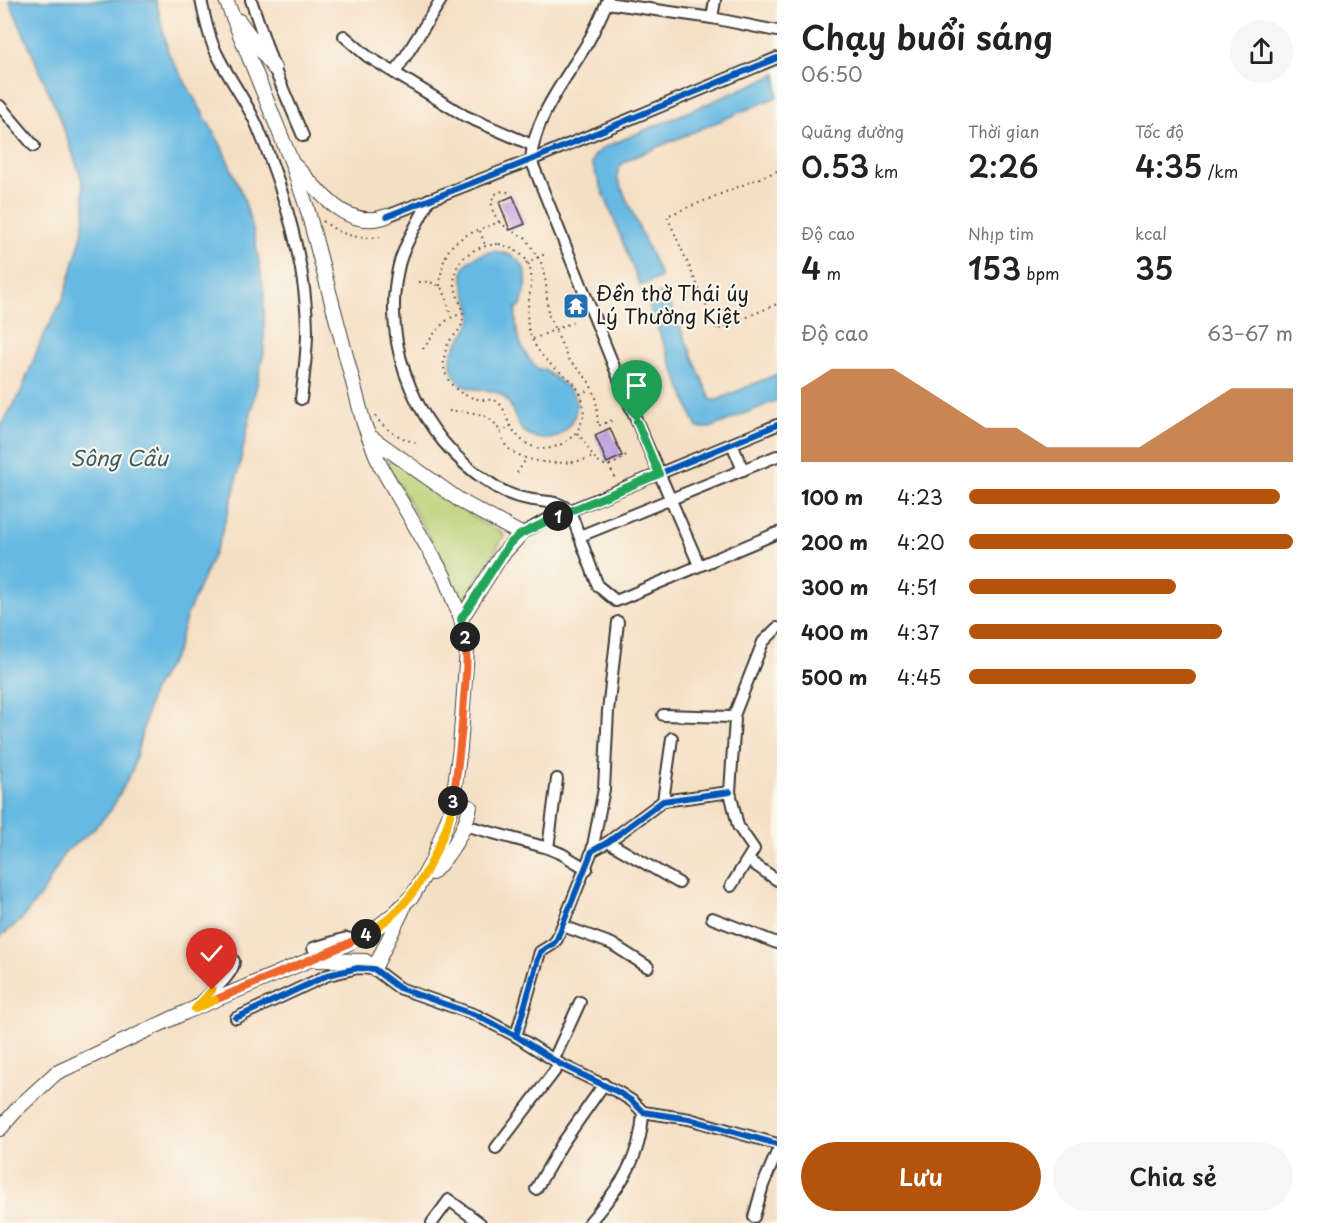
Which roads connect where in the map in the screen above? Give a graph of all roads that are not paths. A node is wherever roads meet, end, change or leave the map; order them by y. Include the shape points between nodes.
1 (201, 0) edge
2 (251, 0) edge
3 (441, 0) edge
4 (715, 0) edge
5 (608, 2) edge
6 (228, 4) edge
7 (712, 18) junction
8 (777, 31) edge
9 (344, 36) dead end
10 (777, 58) edge
11 (274, 68) junction
12 (395, 73) junction
13 (0, 106) edge
14 (303, 136) dead end
15 (532, 145) junction
16 (34, 146) dead end
17 (531, 160) junction
18 (292, 163) junction
19 (429, 199) junction
20 (387, 216) joint
21 (301, 399) dead end
22 (777, 425) edge
23 (368, 435) junction
24 (732, 444) junction
25 (777, 456) edge
26 (743, 470) junction
27 (659, 474) junction
28 (670, 500) junction
29 (570, 511) junction
30 (777, 533) edge
31 (521, 534) junction
32 (580, 536) junction
33 (699, 565) junction
34 (461, 619) junction
35 (618, 622) dead end
36 (777, 628) edge
37 (663, 715) dead end
38 (733, 718) junction
39 (672, 738) dead end
40 (557, 779) dead end
41 (730, 792) junction
42 (663, 801) junction
43 (470, 807) dead end
44 (464, 825) junction
45 (608, 842) junction
46 (548, 848) junction
47 (592, 851) junction
48 (748, 860) junction
49 (586, 869) junction
50 (777, 880) edge
51 (679, 883) dead end
52 (731, 886) dead end
53 (417, 887) junction
54 (404, 905) junction
55 (712, 918) dead end
56 (563, 926) junction
57 (777, 942) edge
58 (312, 954) junction
59 (234, 961) dead end
60 (648, 967) dead end
61 (374, 969) junction
62 (580, 1002) dead end
63 (195, 1009) junction
64 (236, 1018) dead end
65 (516, 1036) junction
66 (557, 1062) junction
67 (604, 1084) junction
68 (642, 1112) junction
69 (0, 1129) edge
70 (777, 1144) edge
71 (496, 1148) dead end
72 (777, 1152) edge
73 (536, 1189) dead end
74 (754, 1216) dead end
75 (432, 1223) edge
76 (480, 1223) edge
77 (589, 1223) edge

1 - 21 street via 217,54 259,129 290,224 306,309
2 - 11 street
3 - 12 street
4 - 7 street
5 - 7 street
5 - 15 street via 547,109
6 - 11 main road
6 - 18 main road
7 - 8 street
9 - 12 street
10 - 17 street
11 - 14 street
12 - 15 street via 465,117
13 - 16 street
15 - 17 street
17 - 19 street
17 - 27 street
18 - 20 main road via 349,216 365,220
18 - 23 main road
19 - 20 street
19 - 29 street via 406,243 394,290 394,325 407,380 438,438 462,464 518,497 562,503
22 - 24 street
23 - 31 main road via 462,502
23 - 34 main road via 380,465 444,576
24 - 26 street
24 - 27 street
25 - 26 street
26 - 28 street
27 - 28 street
27 - 29 street
28 - 32 street
28 - 33 street
29 - 31 street
29 - 32 street
30 - 33 street
31 - 34 main road via 501,556
32 - 33 street via 598,586 616,601
34 - 53 main road via 467,650 466,674 453,807 432,862
35 - 47 street via 604,789
36 - 38 street via 764,642
37 - 38 street
38 - 41 street
39 - 42 street
40 - 46 street
41 - 42 street
41 - 48 street via 738,826 754,847
42 - 45 street
43 - 44 main road
44 - 46 street
44 - 53 main road via 447,856
45 - 47 street
45 - 51 street
46 - 49 street
47 - 49 street
48 - 50 street
48 - 52 street
49 - 56 street
53 - 54 main road
54 - 58 main road via 375,929 345,945
54 - 61 main road
55 - 57 street
56 - 60 street via 612,944
56 - 65 street via 553,945 540,952
58 - 61 main road via 364,961
58 - 63 main road
59 - 63 street via 228,975
61 - 64 street via 358,968 328,975
61 - 65 street via 399,988 476,1015
62 - 66 street
63 - 69 main road via 56,1073
65 - 66 street
66 - 67 street
66 - 71 street
67 - 68 street
67 - 73 street
68 - 70 street via 689,1119
68 - 77 street via 634,1161
72 - 74 street
75 - 76 street via 449,1200

